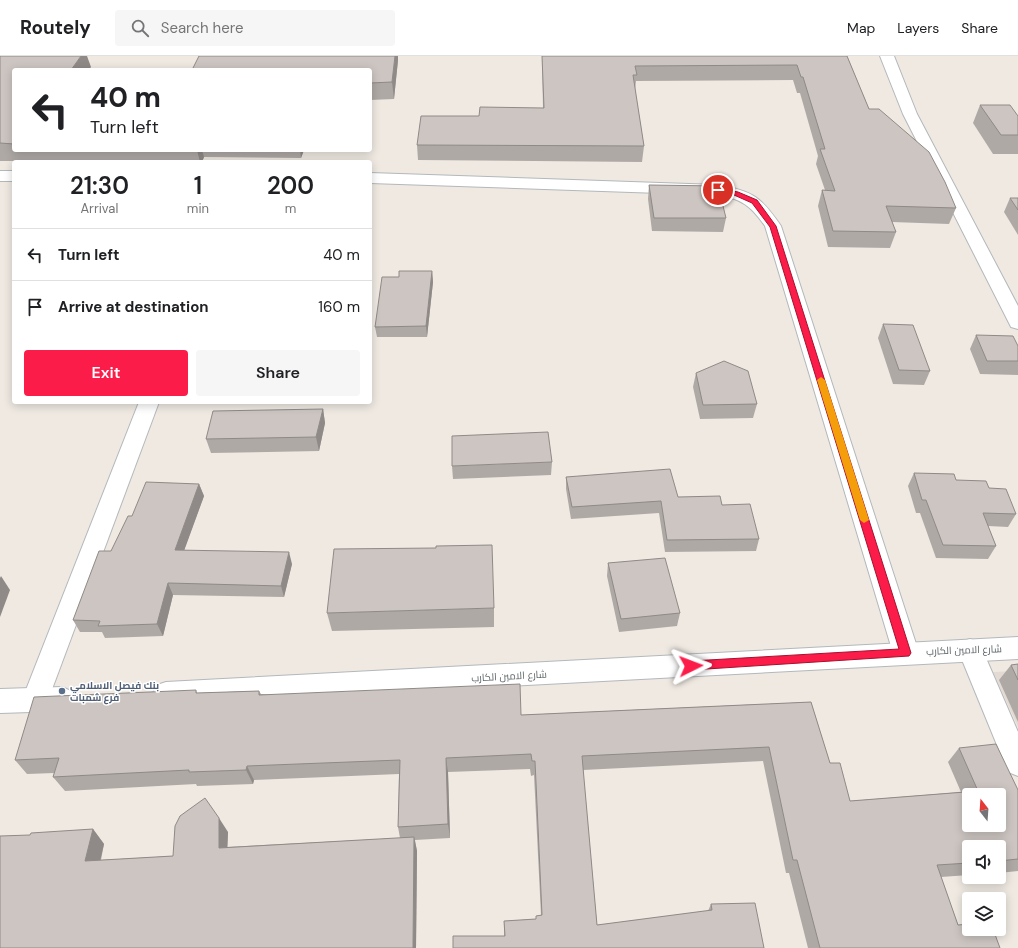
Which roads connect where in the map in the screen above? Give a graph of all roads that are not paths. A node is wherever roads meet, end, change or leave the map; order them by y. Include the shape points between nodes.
1 (887, 56) edge
2 (0, 176) edge
3 (12, 176) edge
4 (372, 178) edge
5 (1018, 322) edge
6 (148, 404) edge
7 (1018, 648) edge
8 (970, 650) junction
9 (906, 653) junction
10 (146, 694) edge
11 (82, 698) edge
12 (35, 700) junction
13 (0, 701) edge
14 (1018, 763) edge

1 - 5 street via 910,114
2 - 3 street
4 - 9 street via 718,190 736,193 755,202 773,226
6 - 12 street
7 - 8 street, شارع الامين الكارب
8 - 9 street, شارع الامين الكارب
8 - 14 street
9 - 10 street, شارع الامين الكارب
11 - 12 street
12 - 13 street

